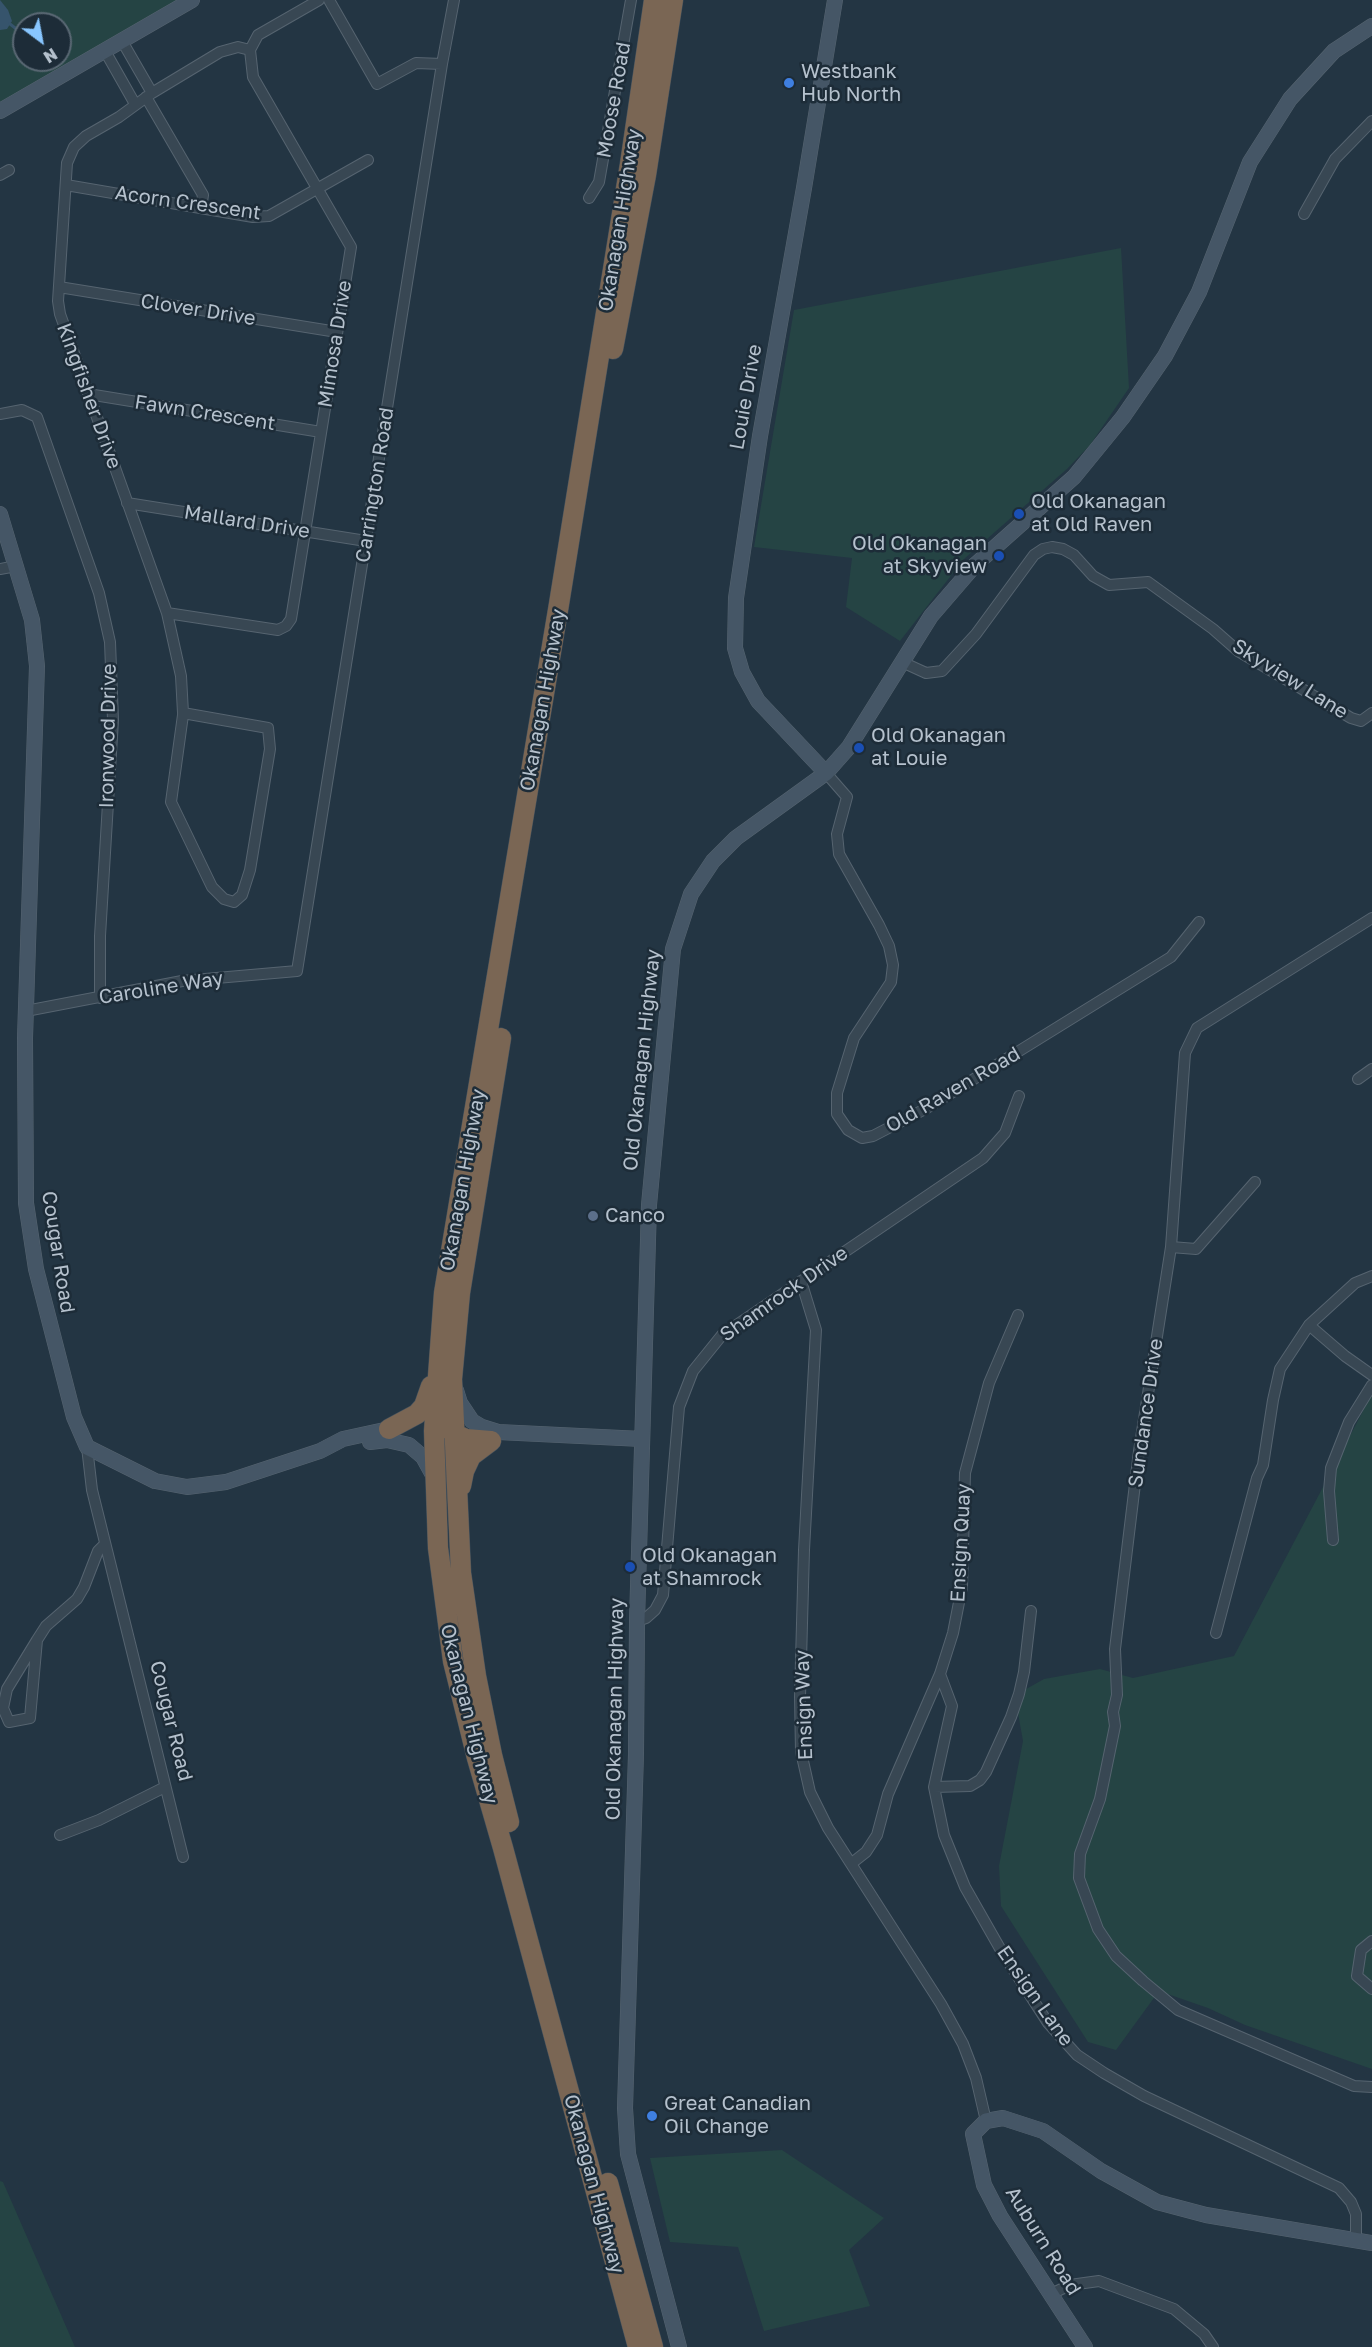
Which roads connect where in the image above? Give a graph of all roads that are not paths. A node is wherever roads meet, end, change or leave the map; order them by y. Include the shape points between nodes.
1 (192, 0) edge
2 (319, 0) edge
3 (329, 0) edge
4 (454, 0) edge
5 (631, 0) edge
6 (654, 0) edge
7 (663, 0) edge
8 (673, 0) edge
9 (835, 0) edge
10 (1372, 26) edge
11 (122, 41) junction
12 (250, 50) junction
13 (105, 51) junction
14 (442, 64) junction
15 (149, 95) junction
16 (135, 104) junction
17 (658, 107) junction
18 (0, 111) edge
19 (1372, 121) edge
20 (368, 160) dead end
21 (66, 185) junction
22 (317, 189) junction
23 (589, 198) dead end
24 (201, 208) junction
25 (1304, 214) dead end
26 (59, 287) junction
27 (337, 332) junction
28 (88, 394) junction
29 (0, 414) edge
30 (321, 432) junction
31 (127, 503) junction
32 (0, 514) edge
33 (305, 531) junction
34 (366, 541) junction
35 (16, 566) junction
36 (0, 569) edge
37 (167, 613) junction
38 (902, 662) junction
39 (1372, 713) edge
40 (183, 715) dead end
41 (826, 773) junction
42 (1372, 918) edge
43 (1199, 922) dead end
44 (297, 971) joint
45 (100, 998) junction
46 (26, 1011) junction
47 (1372, 1069) edge
48 (1358, 1079) dead end
49 (1019, 1096) dead end
50 (1255, 1182) dead end
51 (1171, 1247) junction
52 (1372, 1276) edge
53 (801, 1281) junction
54 (1018, 1315) dead end
55 (1309, 1325) junction
56 (438, 1348) junction
57 (1372, 1375) edge
58 (452, 1378) junction
59 (1372, 1385) edge
60 (389, 1430) junction
61 (443, 1432) junction
62 (559, 1436) junction
63 (642, 1439) junction
64 (491, 1441) junction
65 (87, 1447) junction
66 (320, 1451) junction
67 (435, 1479) junction
68 (457, 1506) junction
69 (1333, 1540) dead end
70 (105, 1544) junction
71 (1031, 1611) dead end
72 (637, 1621) junction
73 (1216, 1633) dead end
74 (37, 1640) junction
75 (940, 1674) junction
76 (1, 1709) edge
77 (165, 1786) junction
78 (934, 1787) junction
79 (60, 1835) dead end
80 (183, 1857) dead end
81 (852, 1863) junction
82 (1372, 1941) edge
83 (1372, 1989) edge
84 (1372, 2087) edge
85 (986, 2121) junction
86 (1356, 2239) junction
87 (1372, 2243) edge
88 (1051, 2294) junction
89 (638, 2347) edge
90 (653, 2347) edge
91 (680, 2347) edge
92 (1085, 2347) edge
93 (1213, 2347) edge

1 - 11 street
2 - 12 street via 258,35
3 - 14 street via 377,84 416,63
4 - 14 street, Carrington Road
5 - 23 street, Moose Road via 599,182
6 - 56 highway, Okanagan Highway
7 - 17 highway via 654,55
8 - 17 highway, Okanagan Highway
9 - 41 street, Louie Drive via 760,436 736,598 735,648 742,672 758,701
10 - 38 street, Old Okanagan Highway via 1334,51 1297,91 1255,153 1199,292 1164,356 1123,417 1074,477 975,565 931,616
11 - 13 street
11 - 15 street
12 - 15 street, Kingfisher Drive via 238,47 220,52
12 - 22 street, Mimosa Drive via 253,77
13 - 16 street
13 - 18 street
14 - 34 street, Carrington Road
15 - 16 street, Kingfisher Drive
15 - 24 street via 203,195
16 - 21 street, Kingfisher Drive via 74,147 67,163
17 - 58 highway, Okanagan Highway via 615,339 531,845 460,1293
19 - 25 street via 1335,159
20 - 22 street, Acorn Crescent
21 - 24 street, Acorn Crescent
21 - 26 street, Kingfisher Drive
22 - 24 street, Acorn Crescent via 269,216
22 - 27 street, Mimosa Drive via 351,247
26 - 27 street, Clover Drive
26 - 28 street, Kingfisher Drive via 60,315
27 - 30 street, Mimosa Drive
28 - 30 street, Fawn Crescent
28 - 31 street, Kingfisher Drive
29 - 45 street, Ironwood Drive via 22,410 37,417 99,593 110,642 113,720
30 - 33 street, Mimosa Drive
31 - 33 street, Mallard Drive
31 - 37 street, Kingfisher Drive
32 - 35 street, Cougar Road
33 - 34 street, Mallard Drive
33 - 37 street, Mimosa Drive via 291,620 286,626 278,630
34 - 44 street, Carrington Road
35 - 36 street
35 - 46 street, Cougar Road via 32,620 37,666
37 - 40 street, Kingfisher Drive via 179,662 183,713 268,728 270,749 250,870 242,895 234,902 224,899 212,886 171,802
38 - 39 street, Skyview Lane via 926,674 942,671 976,634 1034,555 1052,547 1074,555 1093,576 1109,585 1148,582 1238,651 1351,718 1361,721
38 - 41 street, Old Okanagan Highway via 849,747
41 - 43 street, Old Raven Road via 847,797 837,834 839,854 879,925 893,965 891,982 854,1038 837,1093 837,1114 848,1130 862,1138 927,1108 1171,957
41 - 63 street, Old Okanagan Highway via 736,838 713,861 691,894 674,949 649,1204
42 - 51 street, Sundance Drive via 1197,1028 1185,1053
44 - 45 street, Caroline Way via 182,981
45 - 46 street, Caroline Way
46 - 65 street, Cougar Road via 26,1203 50,1327 74,1417
47 - 48 street
49 - 53 street, Shamrock Drive via 1005,1133 983,1158
50 - 51 street via 1196,1249
51 - 84 street, Sundance Drive via 1139,1451 1115,1649 1115,1726 1100,1799 1080,1854 1079,1878 1098,1929 1116,1956 1178,2010 1354,2086
52 - 55 street via 1355,1283
53 - 72 street, Shamrock Drive via 722,1335 693,1371 679,1407 663,1595 655,1610
53 - 81 street, Ensign Way via 816,1330 804,1550 801,1752 810,1792
54 - 75 street, Ensign Quay via 989,1383 965,1473 962,1587
55 - 57 street
55 - 73 street via 1280,1369 1263,1465
56 - 60 highway, Okanagan Highway via 424,1406
56 - 61 highway via 447,1379 447,1426
58 - 61 highway, Okanagan Highway
58 - 62 street via 460,1403 472,1421 482,1427 498,1432
59 - 69 street via 1349,1422 1331,1468
60 - 61 highway
60 - 66 street via 343,1439
61 - 64 highway
61 - 67 highway, Okanagan Highway
61 - 68 highway, Okanagan Highway
62 - 63 street
62 - 64 street
63 - 72 street, Old Okanagan Highway
64 - 68 highway via 471,1456
65 - 66 street via 155,1481 187,1487 226,1482
65 - 70 street, Cougar Road
66 - 67 street via 379,1441 397,1442 417,1450
67 - 89 highway, Okanagan Highway via 438,1548 453,1661
68 - 90 highway, Okanagan Highway via 461,1573 492,1755
70 - 74 street via 76,1599 46,1626
70 - 77 street, Cougar Road
71 - 78 street via 1019,1694 986,1772 970,1786
72 - 91 street, Old Okanagan Highway via 625,2108 628,2154
74 - 76 street via 7,1689
74 - 76 street via 30,1718 9,1722
75 - 78 street, Ensign Lane via 952,1706
75 - 81 street, Ensign Quay via 888,1794 877,1835 866,1852
77 - 79 street via 99,1821
77 - 80 street, Cougar Road
78 - 86 street, Ensign Lane via 944,1835 966,1887 1048,2023 1077,2055 1144,2096 1339,2188 1356,2214
81 - 85 street, Ensign Way via 963,2044
82 - 83 street via 1361,1950 1357,1976
85 - 86 street via 1003,2118 1043,2132 1157,2202 1206,2215
85 - 88 street, Auburn Road via 973,2134 984,2184
86 - 87 street
88 - 92 street, Auburn Road
88 - 93 street via 1070,2285 1099,2281 1174,2309 1204,2334

